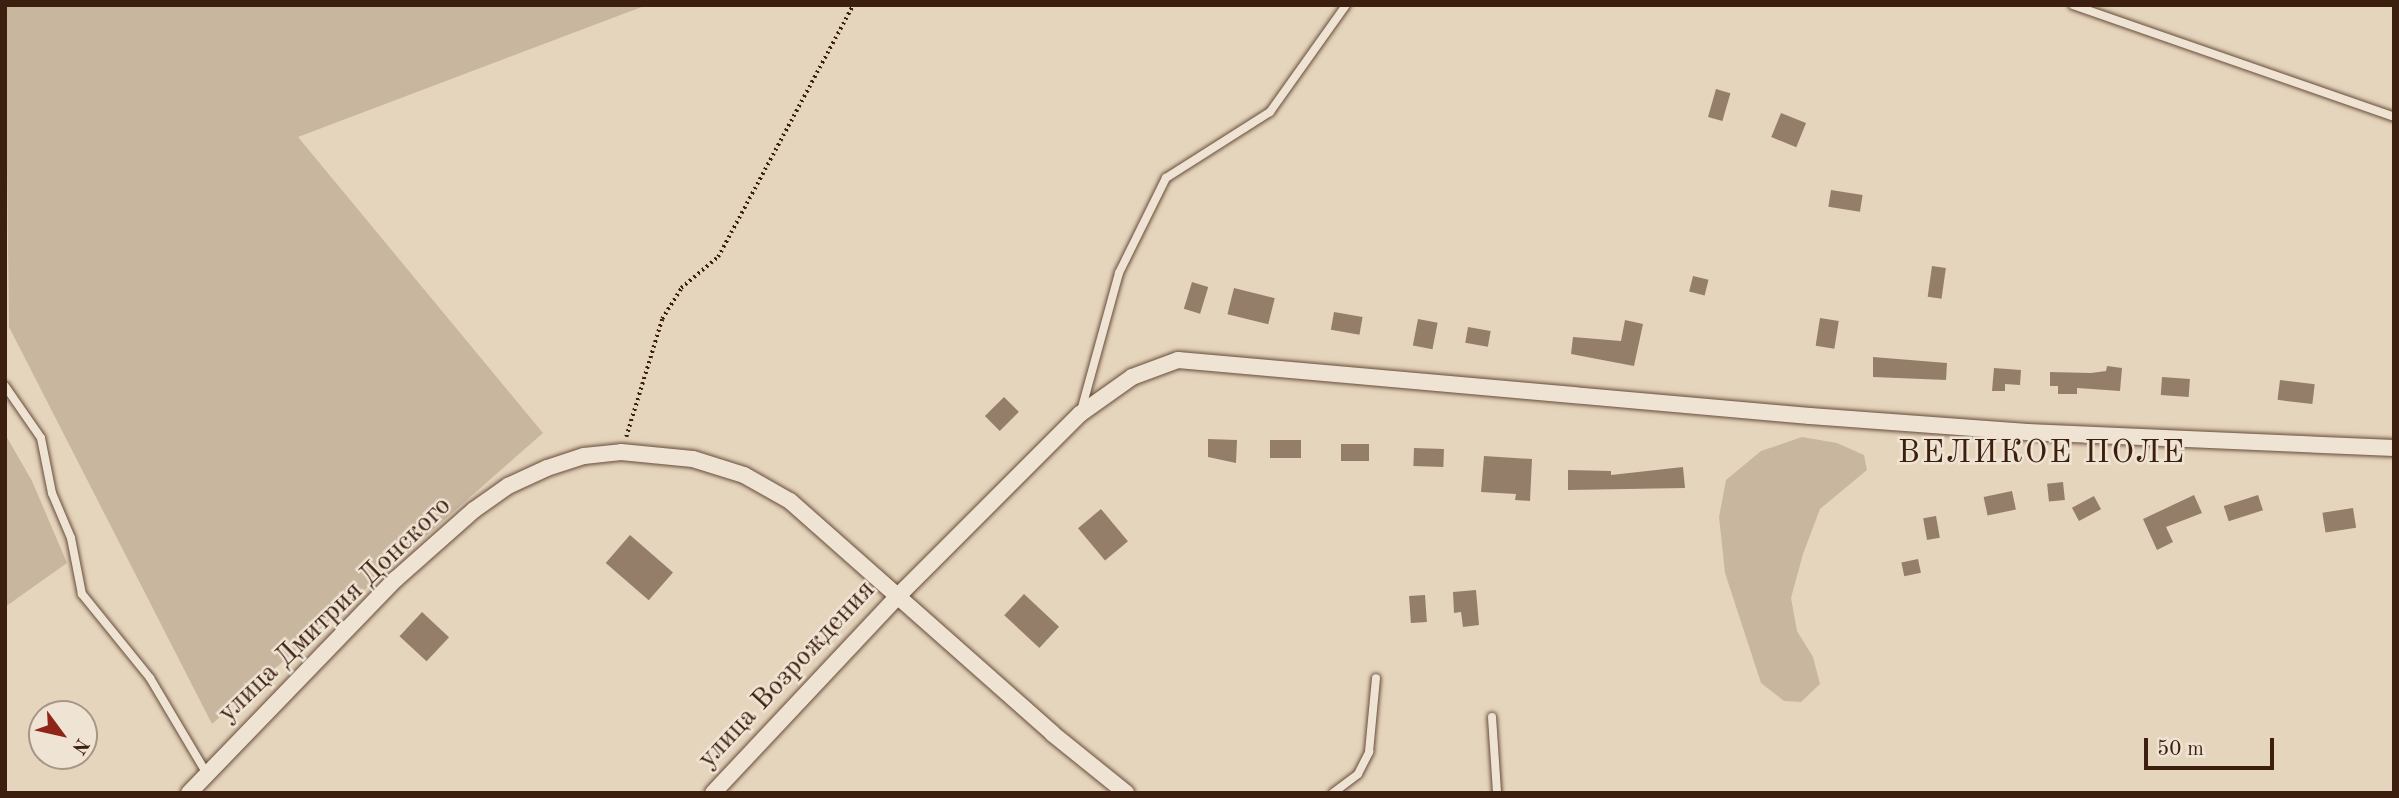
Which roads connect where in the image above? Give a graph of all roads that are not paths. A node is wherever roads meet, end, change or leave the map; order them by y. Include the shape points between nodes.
1 (1346, 5) edge
2 (2073, 5) edge
3 (2394, 117) edge
4 (5, 386) edge
5 (1080, 414) junction
6 (2394, 448) edge
7 (900, 594) junction
8 (1376, 678) dead end
9 (1492, 717) dead end
10 (207, 774) junction
11 (189, 793) edge
12 (713, 793) edge
13 (1126, 793) edge
14 (1333, 793) edge
15 (1497, 793) edge

1 - 5 lane via 1270,113 1166,178 1119,274
2 - 3 lane
4 - 10 lane via 41,439 52,494 71,538 82,594 150,678
5 - 6 street, улица Возрождения via 1152,366 1199,361 2027,432
5 - 7 street, улица Возрождения
7 - 10 street, улица Дмитрия Донского via 790,500 744,475 693,458 621,452 584,456 547,468 474,510 397,579
7 - 12 street, улица Возрождения
7 - 13 street, улица Дмитрия Донского via 1053,734
8 - 14 lane via 1369,752 1358,774
9 - 15 lane
10 - 11 street, улица Дмитрия Донского

